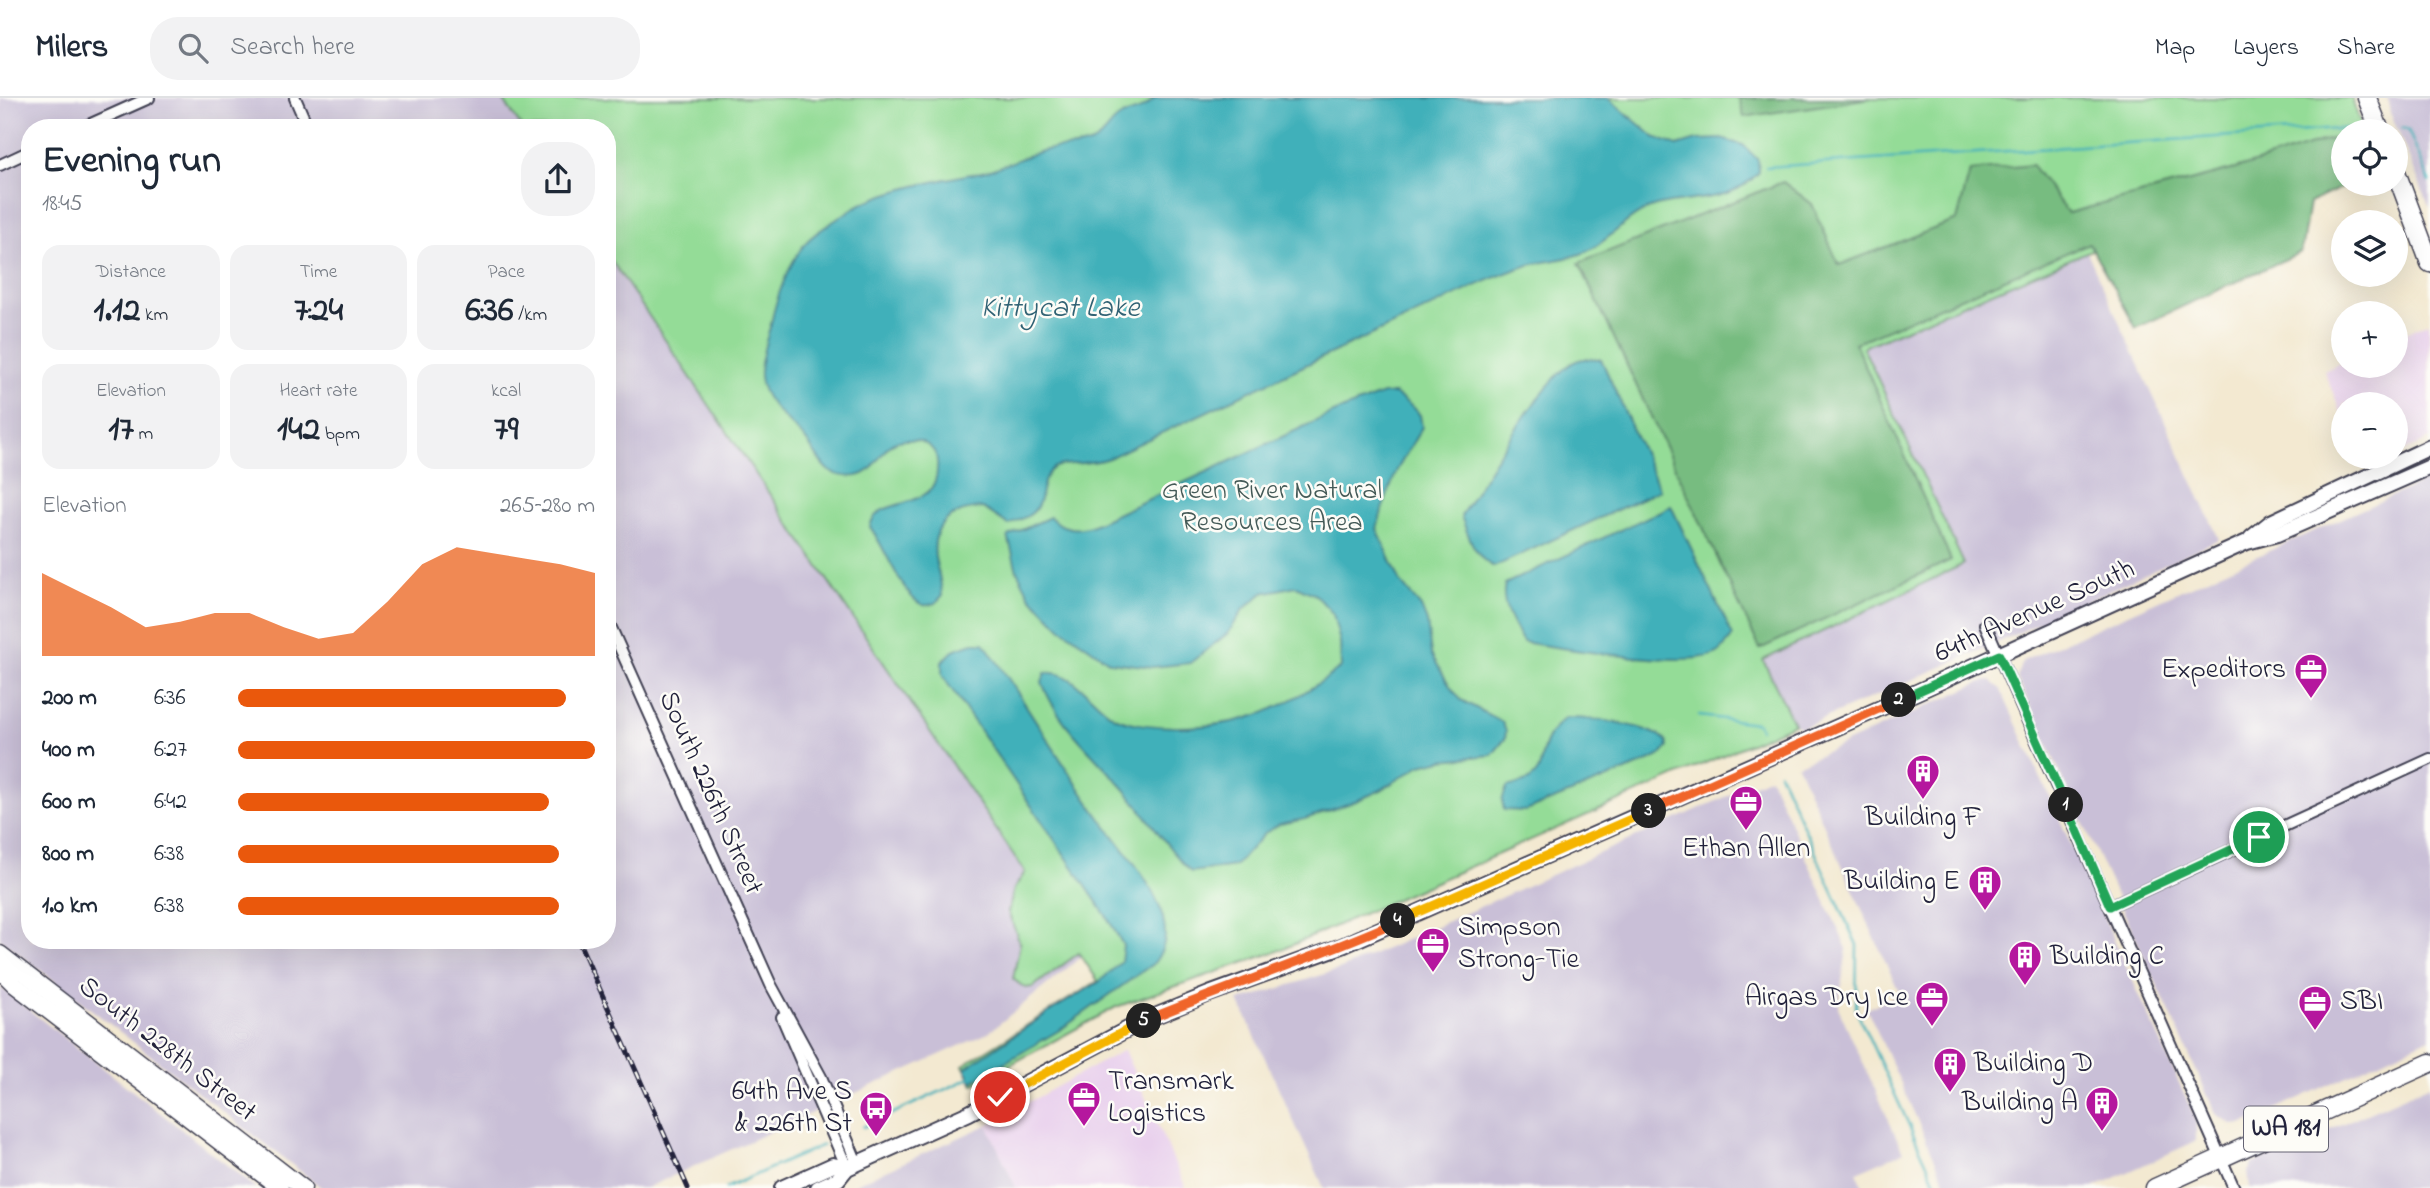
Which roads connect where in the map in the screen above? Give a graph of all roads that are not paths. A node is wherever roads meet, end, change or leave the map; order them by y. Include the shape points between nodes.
1 (149, 98) edge
2 (295, 98) edge
3 (2367, 98) edge
4 (102, 119) edge
5 (304, 119) edge
6 (2375, 119) edge
7 (21, 155) edge
8 (0, 164) edge
9 (2405, 196) edge
10 (2430, 263) edge
11 (2430, 447) edge
12 (2430, 467) edge
13 (2247, 542) junction
14 (1985, 624) dead end
15 (616, 640) edge
16 (1999, 655) junction
17 (2430, 759) edge
18 (2110, 906) junction
19 (0, 954) edge
20 (0, 970) edge
21 (2430, 1063) edge
22 (2221, 1158) junction
23 (852, 1165) junction
24 (280, 1188) edge
25 (303, 1188) edge
26 (782, 1188) edge
27 (818, 1188) edge
28 (2155, 1188) edge
29 (2234, 1188) edge

1 - 4 street
2 - 5 street
3 - 6 main road
7 - 8 street
9 - 10 main road
11 - 13 street, 64th Avenue South via 2271,522
12 - 13 street, 64th Avenue South via 2277,534
13 - 16 street, 64th Avenue South
14 - 16 street
15 - 23 street, South 226th Street via 771,985 794,1048
16 - 18 street
16 - 23 street, 64th Avenue South via 1335,949 1143,1021 969,1113
17 - 18 street
18 - 22 street
19 - 25 main road, South 228th Street
20 - 24 main road, South 228th Street
21 - 22 main road, WA 181
22 - 28 main road, WA 181
22 - 29 street
23 - 26 street, 64th Avenue South via 832,1165
23 - 27 street, 64th Avenue South via 838,1179

